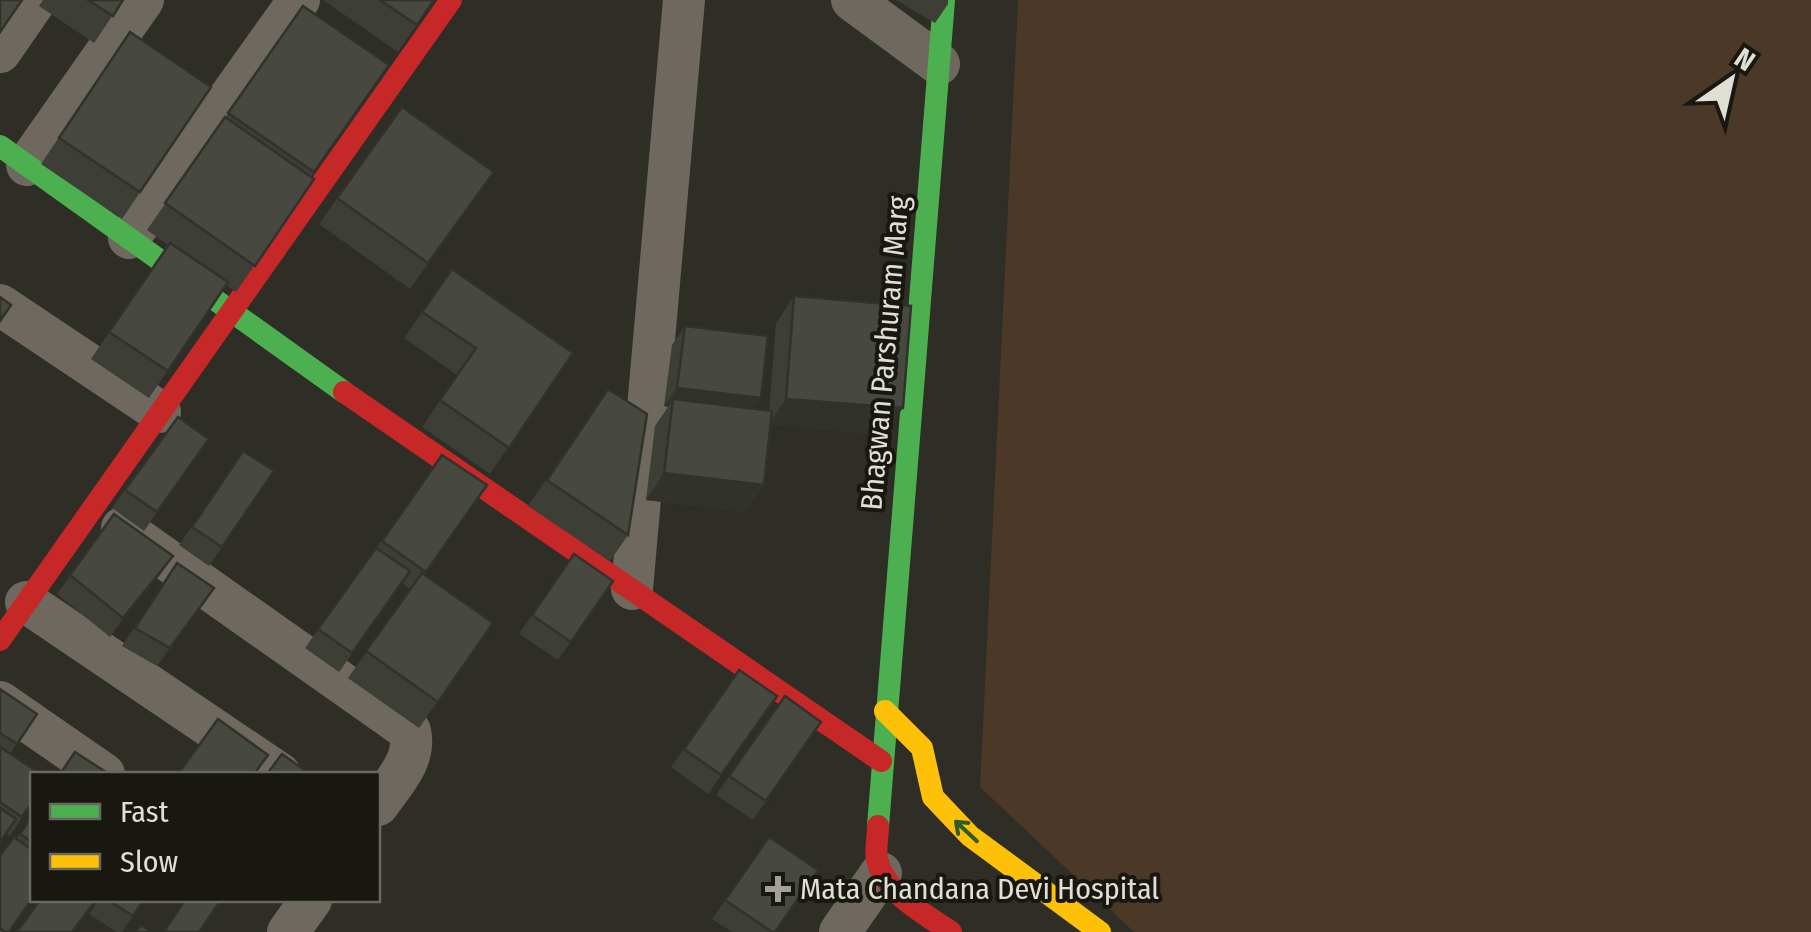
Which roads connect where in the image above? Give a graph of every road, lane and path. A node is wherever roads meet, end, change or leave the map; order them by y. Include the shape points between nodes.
1 (36, 0) edge
2 (144, 0) edge
3 (300, 0) edge
4 (451, 0) edge
5 (684, 0) edge
6 (852, 0) edge
7 (944, 0) edge
8 (0, 52) edge
9 (938, 64) junction
10 (13, 156) edge
11 (130, 238) junction
12 (0, 305) edge
13 (232, 311) junction
14 (160, 412) junction
15 (92, 508) junction
16 (632, 589) junction
17 (26, 602) junction
18 (0, 640) edge
19 (0, 702) edge
20 (886, 711) junction
21 (881, 761) junction
22 (101, 772) edge
23 (277, 772) edge
24 (380, 802) edge
25 (880, 873) junction
26 (840, 932) edge
27 (951, 932) edge
28 (1100, 932) edge

1 - 8 street
2 - 10 street
3 - 11 street
4 - 13 street
5 - 16 street
6 - 9 street
7 - 9 street, Bhagwan Parshuram Marg
9 - 20 street, Bhagwan Parshuram Marg
10 - 11 street
11 - 13 street
12 - 14 street
13 - 14 street
13 - 16 street
14 - 15 street
15 - 17 street
15 - 24 street via 410,731 407,762
16 - 21 street
17 - 18 street
17 - 23 street
19 - 22 street
20 - 21 street, Bhagwan Parshuram Marg
28 -> 20 street via 970,836 933,797 922,748
21 - 25 street, Bhagwan Parshuram Marg
25 - 26 street
25 - 27 street

